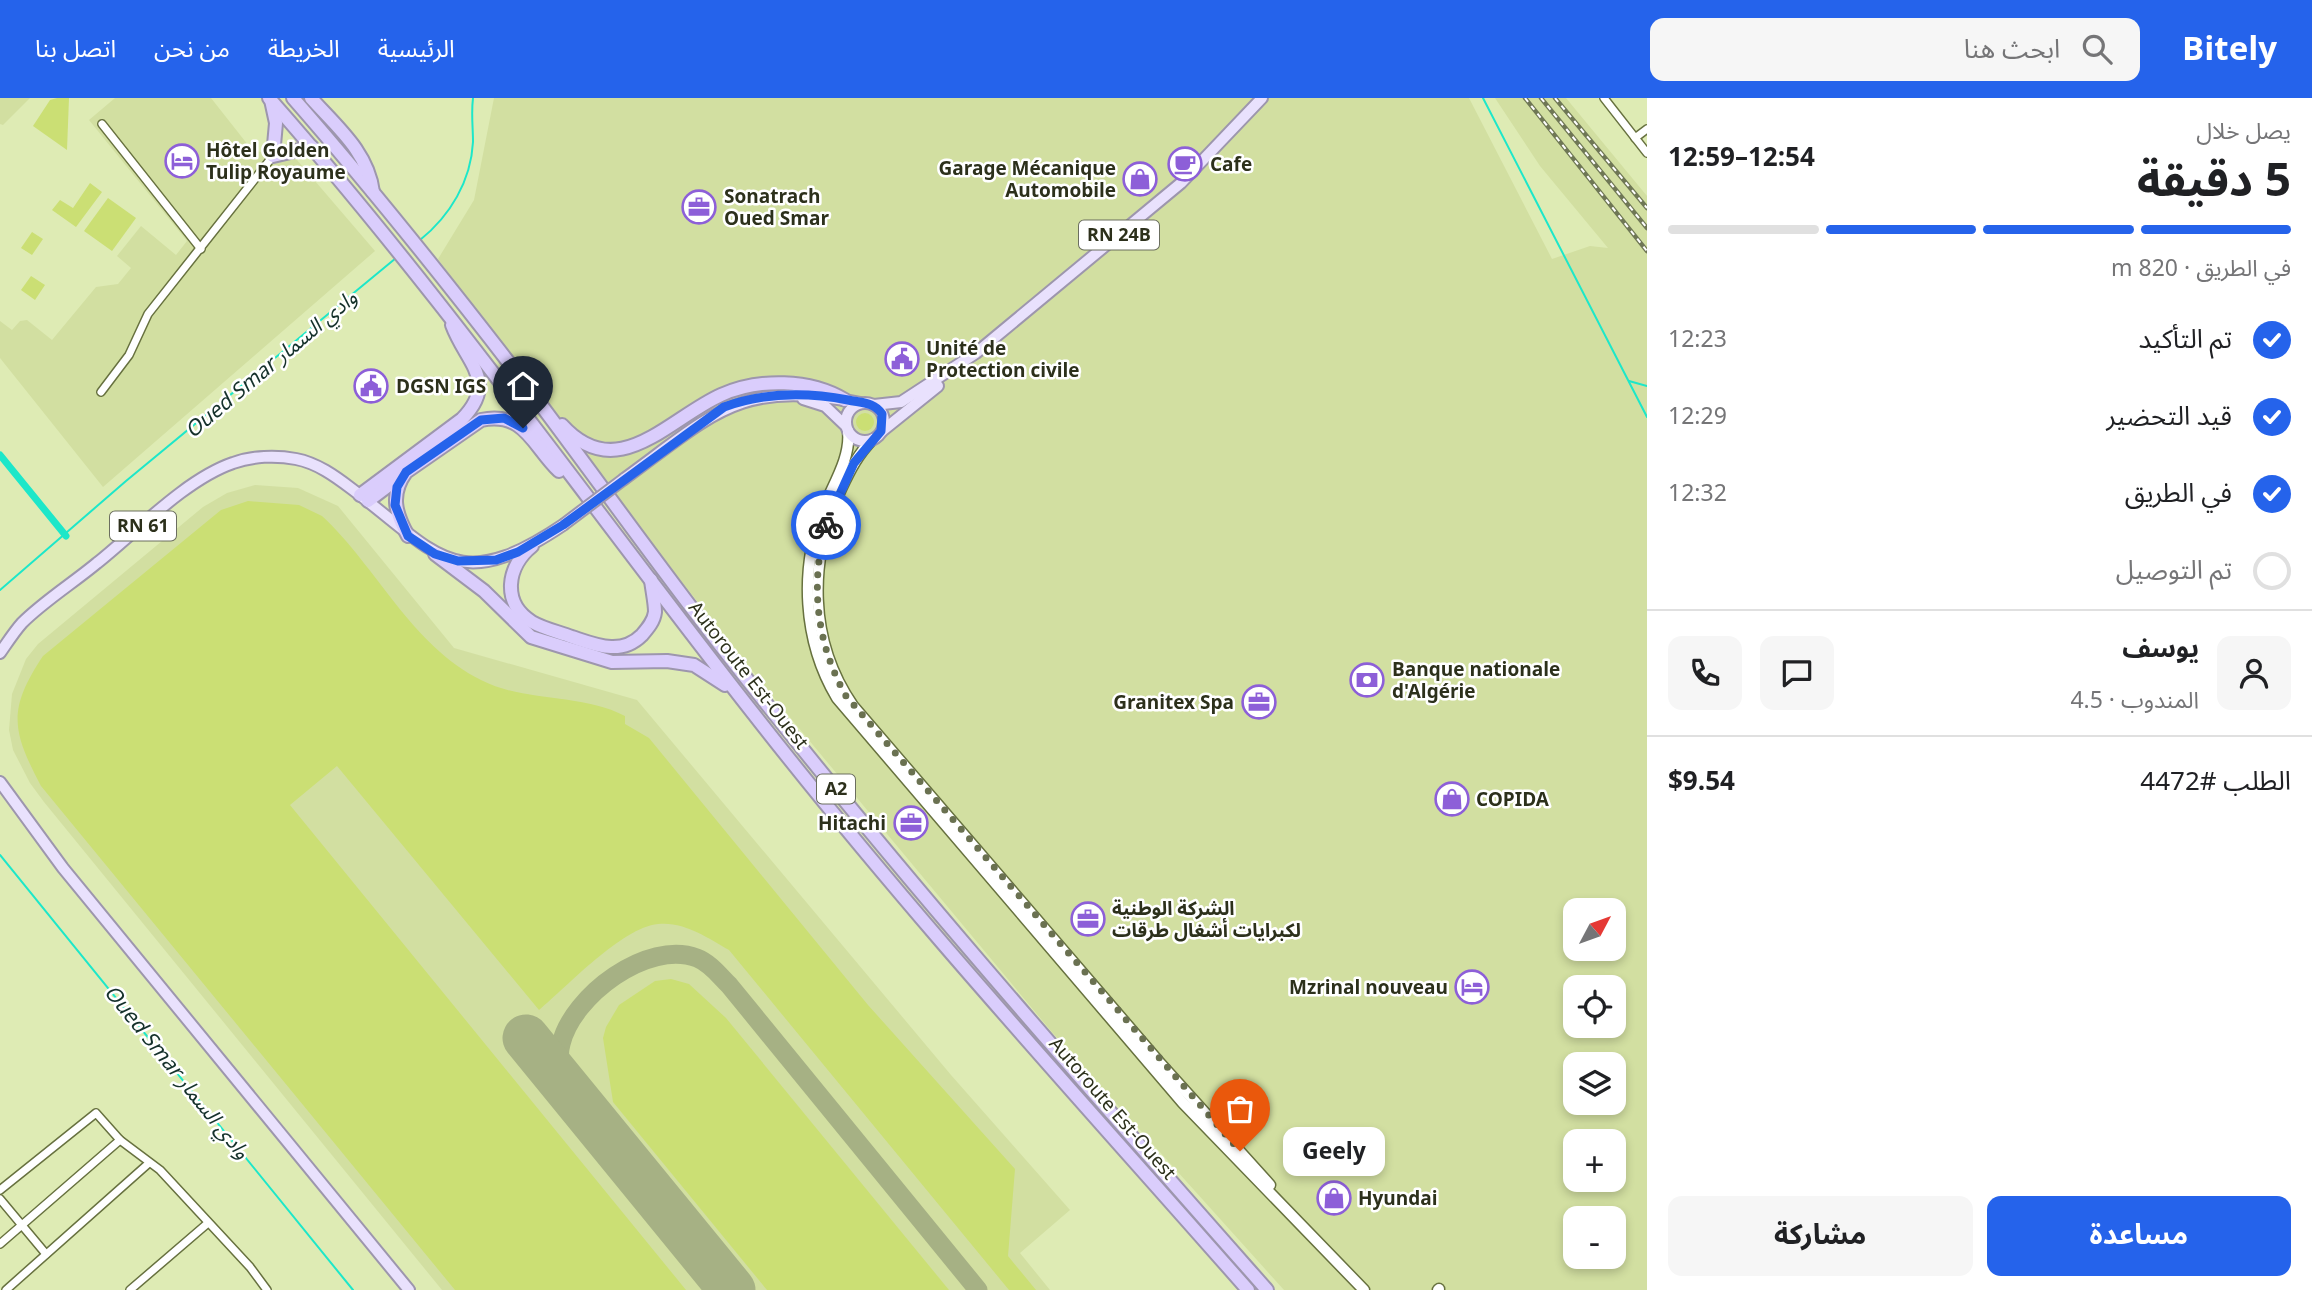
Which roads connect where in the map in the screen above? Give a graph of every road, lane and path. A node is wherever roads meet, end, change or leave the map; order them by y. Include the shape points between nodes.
1 (293, 98) edge
2 (311, 98) edge
3 (1262, 98) edge
4 (270, 99) edge
5 (1607, 99) edge
6 (102, 124) dead end
7 (1647, 129) edge
8 (1635, 138) junction
9 (312, 147) junction
10 (1647, 153) edge
11 (273, 156) junction
12 (373, 192) junction
13 (201, 249) junction
14 (446, 308) junction
15 (966, 361) junction
16 (514, 370) junction
17 (101, 392) dead end
18 (783, 394) junction
19 (845, 400) junction
20 (861, 403) junction
21 (874, 405) junction
22 (847, 428) junction
23 (877, 435) junction
24 (406, 472) junction
25 (580, 488) junction
26 (364, 498) junction
27 (408, 536) junction
28 (532, 546) junction
29 (435, 554) junction
30 (651, 579) junction
31 (0, 653) edge
32 (751, 711) junction
33 (0, 782) edge
34 (120, 1140) junction
35 (149, 1163) junction
36 (0, 1190) edge
37 (0, 1199) edge
38 (208, 1223) junction
39 (22, 1224) junction
40 (0, 1244) edge
41 (46, 1254) junction
42 (1369, 1288) edge
43 (6, 1290) edge
44 (130, 1290) edge
45 (267, 1290) edge
46 (409, 1290) edge
47 (1248, 1290) edge
48 (1267, 1290) edge

1 - 12 highway, Autoroute Est-Ouest / A2
2 - 12 highway via 362,156
3 - 15 main road, RN 24B via 1181,183
4 - 9 highway, Autoroute Est-Ouest / A2
4 - 11 highway via 276,123
5 - 8 street
6 - 13 street
7 - 8 street
8 - 10 street
9 - 11 highway
9 - 14 highway, Autoroute Est-Ouest / A2
11 - 13 street
12 - 16 highway, Autoroute Est-Ouest / A2
13 - 17 street via 148,314 129,355
14 - 25 highway, Autoroute Est-Ouest / A2
14 - 26 highway via 479,375 477,398 463,419
15 - 21 main road via 901,402
15 - 23 main road
16 - 19 highway via 570,433 585,446 603,450 624,450 642,442 721,395 744,387 807,386
16 - 48 highway, Autoroute Est-Ouest / A2 via 794,738 970,950
18 - 19 main road, RN 61
18 - 22 main road, RN 61 via 825,407
18 - 28 main road, RN 61, bridge via 724,407
19 - 20 main road, RN 61
20 - 21 main road
20 - 22 main road via 851,409
21 - 23 main road via 882,414
22 - 23 main road via 856,439
22 - 42 main road via 849,447 819,520 810,560 810,614 820,663 837,698 1216,1139
23 - 42 main road via 854,463 831,510 818,560 822,631 828,659 846,696 1159,1062
24 - 25 highway via 469,426 504,418 523,428 553,465
24 - 26 highway
24 - 27 highway via 397,487 395,505
25 - 30 highway, Autoroute Est-Ouest / A2
26 - 27 main road, RN 61
26 - 31 main road, RN 61 via 325,470 296,459 268,456 233,463 191,486 22,623
27 - 29 main road, RN 61
28 - 29 main road, RN 61 via 482,562
28 - 30 highway via 512,570 515,604 532,622 599,646 617,649 649,627 655,613
29 - 32 highway via 484,591 531,637 612,662 694,665 730,689
30 - 32 highway, Autoroute Est-Ouest / A2
32 - 47 highway, Autoroute Est-Ouest / A2 via 964,967
33 - 46 main road via 64,868
34 - 35 street
34 - 36 street via 96,1113
34 - 39 street
35 - 38 street
35 - 41 street
37 - 39 street
38 - 44 street
38 - 45 street
39 - 40 street
39 - 41 street
41 - 43 street

